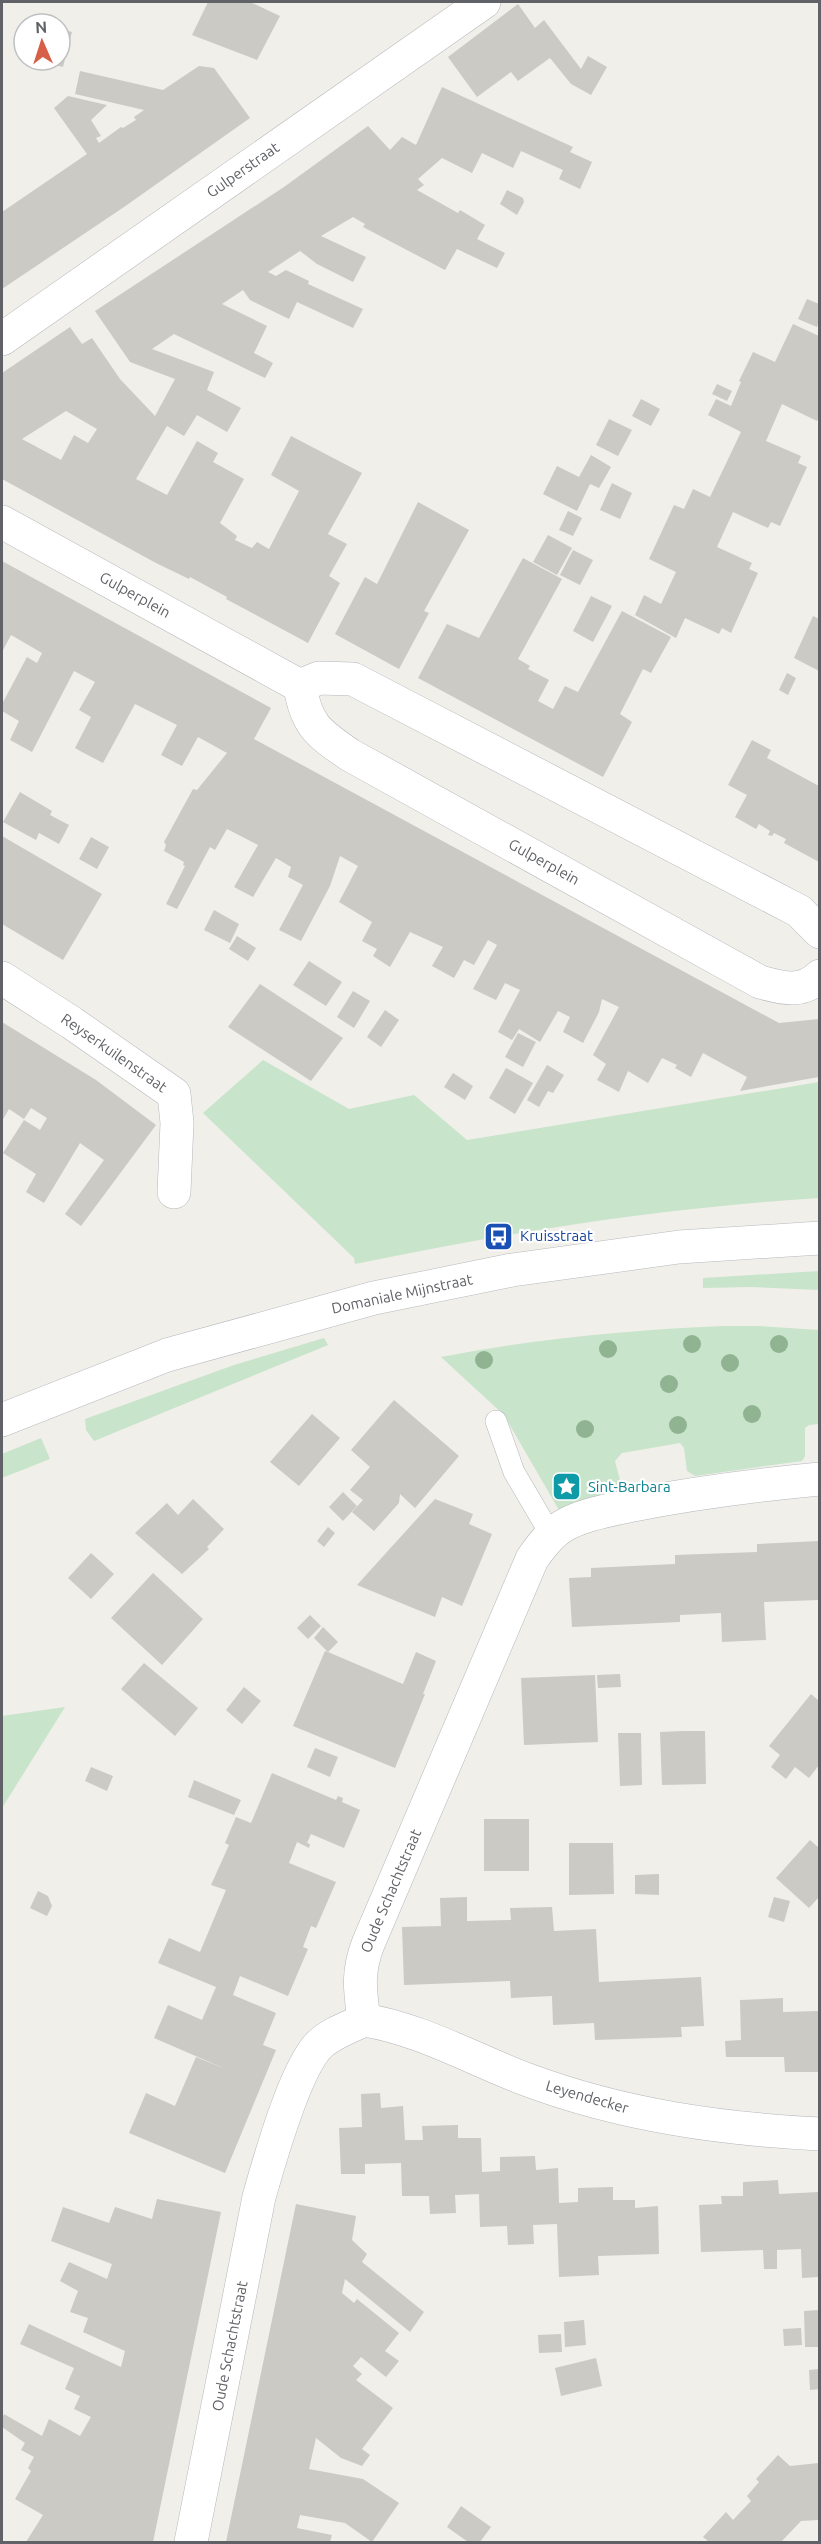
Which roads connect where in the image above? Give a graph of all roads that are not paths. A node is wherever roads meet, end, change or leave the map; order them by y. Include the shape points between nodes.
1 (484, 2) edge
2 (2, 339) edge
3 (2, 522) edge
4 (300, 686) junction
5 (819, 932) edge
6 (819, 976) edge
7 (2, 978) edge
8 (174, 1192) dead end
9 (819, 1238) edge
10 (2, 1420) edge
11 (496, 1421) dead end
12 (819, 1479) edge
13 (551, 1535) junction
14 (364, 2020) junction
15 (819, 2134) edge
16 (191, 2542) edge

1 - 2 street, Gulperstraat
3 - 4 street, Gulperplein
4 - 5 street via 319,678 353,679 799,911
4 - 6 street, Gulperplein via 308,721 320,735 360,760 760,982 794,990 813,983
7 - 8 street, Reyserkuilenstraat via 174,1094
9 - 10 street, Domaniale Mijnstraat via 679,1247 513,1270 374,1298 167,1354
11 - 13 lane via 514,1473
12 - 13 street, Oude Schachtstraat via 611,1510 576,1520
13 - 14 street, Oude Schachtstraat via 532,1559 368,1944 360,1965
14 - 15 street, Leyendecker via 392,2024 529,2080 610,2105 684,2122
14 - 16 street, Oude Schachtstraat via 320,2044 306,2062 273,2150 259,2197

